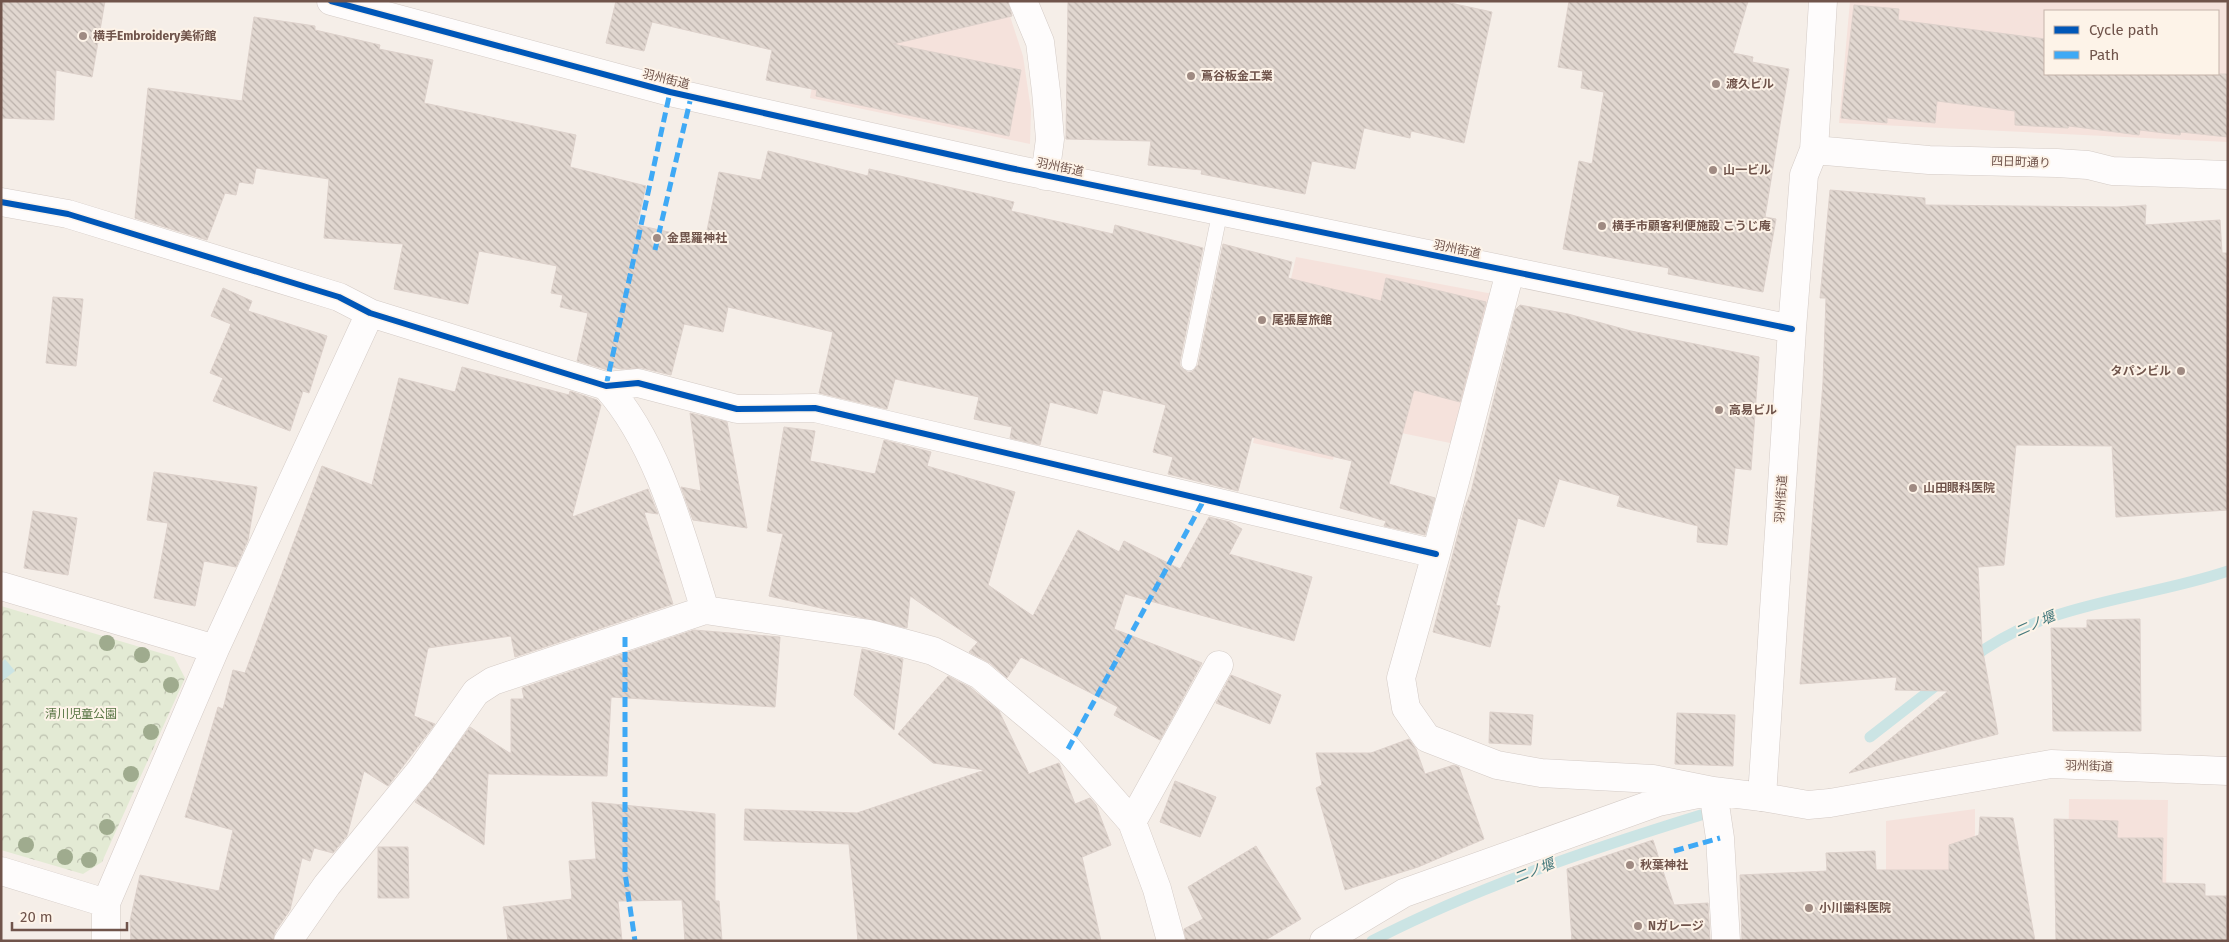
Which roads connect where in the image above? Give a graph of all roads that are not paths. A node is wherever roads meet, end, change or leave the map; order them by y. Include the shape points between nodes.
1 (331, 1) edge
2 (1024, 1) edge
3 (1822, 1) edge
4 (1814, 150) junction
5 (2228, 175) edge
6 (1045, 176) junction
7 (1, 202) edge
8 (1220, 212) junction
9 (1510, 272) junction
10 (370, 312) junction
11 (1792, 329) junction
12 (1189, 363) dead end
13 (606, 386) junction
14 (1436, 554) junction
15 (1, 586) edge
16 (705, 610) junction
17 (215, 649) junction
18 (1219, 665) dead end
19 (2228, 771) edge
20 (1713, 791) junction
21 (1762, 797) junction
22 (1132, 822) junction
23 (1, 871) edge
24 (106, 903) junction
25 (106, 941) edge
26 (288, 941) edge
27 (1171, 941) edge
28 (1324, 941) edge
29 (1726, 941) edge

1 - 6 street, 羽州街道 via 670,92
2 - 6 street via 1040,42 1046,91 1050,139
3 - 4 street
4 - 5 street, 四日町通り via 1929,160 2057,163 2112,171
4 - 11 street via 1804,175
6 - 8 street, 羽州街道
7 - 10 street via 68,214 339,297
8 - 9 street, 羽州街道
8 - 12 lane
9 - 11 street, 羽州街道
9 - 14 street
10 - 13 street
10 - 17 street
11 - 21 street, 羽州街道
13 - 14 street via 638,384 737,409 815,408
13 - 16 street via 623,405 667,489
14 - 20 street via 1401,678 1406,708 1427,738 1497,765 1532,772 1653,779
15 - 17 street
16 - 22 street via 870,634 933,652 980,675 1068,750
16 - 26 street via 493,681 476,692 422,770 327,885
17 - 24 street
18 - 22 street
19 - 21 street, 羽州街道 via 2051,764 1830,803 1808,805
20 - 21 street
20 - 28 street via 1658,802 1404,893
20 - 29 street via 1720,838
22 - 27 street via 1157,889
23 - 24 street
24 - 25 street

